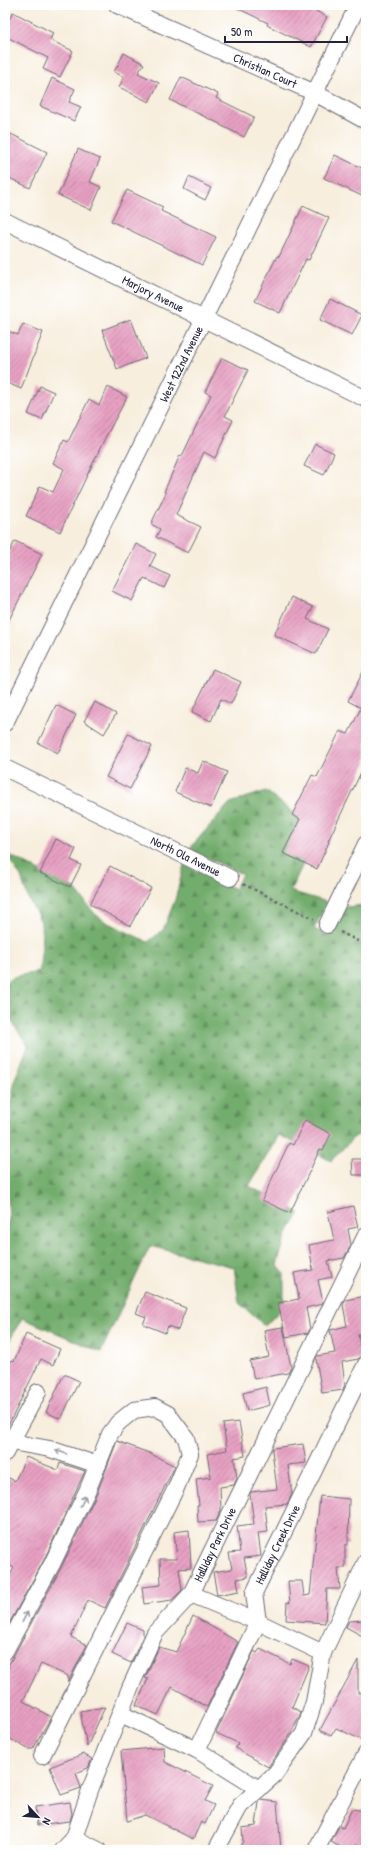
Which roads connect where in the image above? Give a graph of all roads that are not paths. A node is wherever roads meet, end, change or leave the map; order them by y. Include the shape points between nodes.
1 (117, 5) edge
2 (358, 5) edge
3 (315, 93) junction
4 (366, 121) edge
5 (5, 221) edge
6 (204, 319) junction
7 (366, 399) edge
8 (5, 723) edge
9 (5, 768) edge
10 (366, 844) edge
11 (230, 878) road end
12 (326, 925) road end
13 (366, 1235) edge
14 (366, 1364) edge
15 (38, 1392) dead end
16 (8, 1448) edge
17 (98, 1465) junction
18 (366, 1562) edge
19 (191, 1594) junction
20 (258, 1622) junction
21 (5, 1651) edge
22 (323, 1653) junction
23 (121, 1714) junction
24 (197, 1750) junction
25 (366, 1754) edge
26 (42, 1756) dead end
27 (258, 1788) junction
28 (74, 1838) junction
29 (63, 1850) edge
30 (98, 1850) edge
31 (216, 1850) edge
32 (316, 1850) edge

1 - 3 street, Christian Court
2 - 3 street, West 122nd Avenue
3 - 4 street, Christian Court
3 - 6 street, West 122nd Avenue
5 - 6 street, Marjory Avenue
6 - 7 street, Marjory Avenue
6 - 8 street, West 122nd Avenue
9 - 11 street, North Ola Avenue
10 - 12 street
13 - 19 street, Halliday Park Drive
14 - 20 street, Halliday Creek Drive via 254,1593
15 - 16 street
17 -> 16 street via 50,1448
21 -> 17 street via 52,1564
17 - 26 street via 110,1434 118,1423 134,1410 155,1407 168,1414 186,1438 190,1454 176,1488
18 - 22 street
19 - 20 street
19 - 23 street, Halliday Park Drive via 155,1634
20 - 22 street
20 - 24 street
22 - 27 street via 314,1702 304,1733 275,1774
23 - 24 street
23 - 28 street, Halliday Park Drive via 90,1790
24 - 27 street
25 - 32 street
27 - 31 street via 240,1806
28 - 29 street, Halliday Park Drive
28 - 30 street

